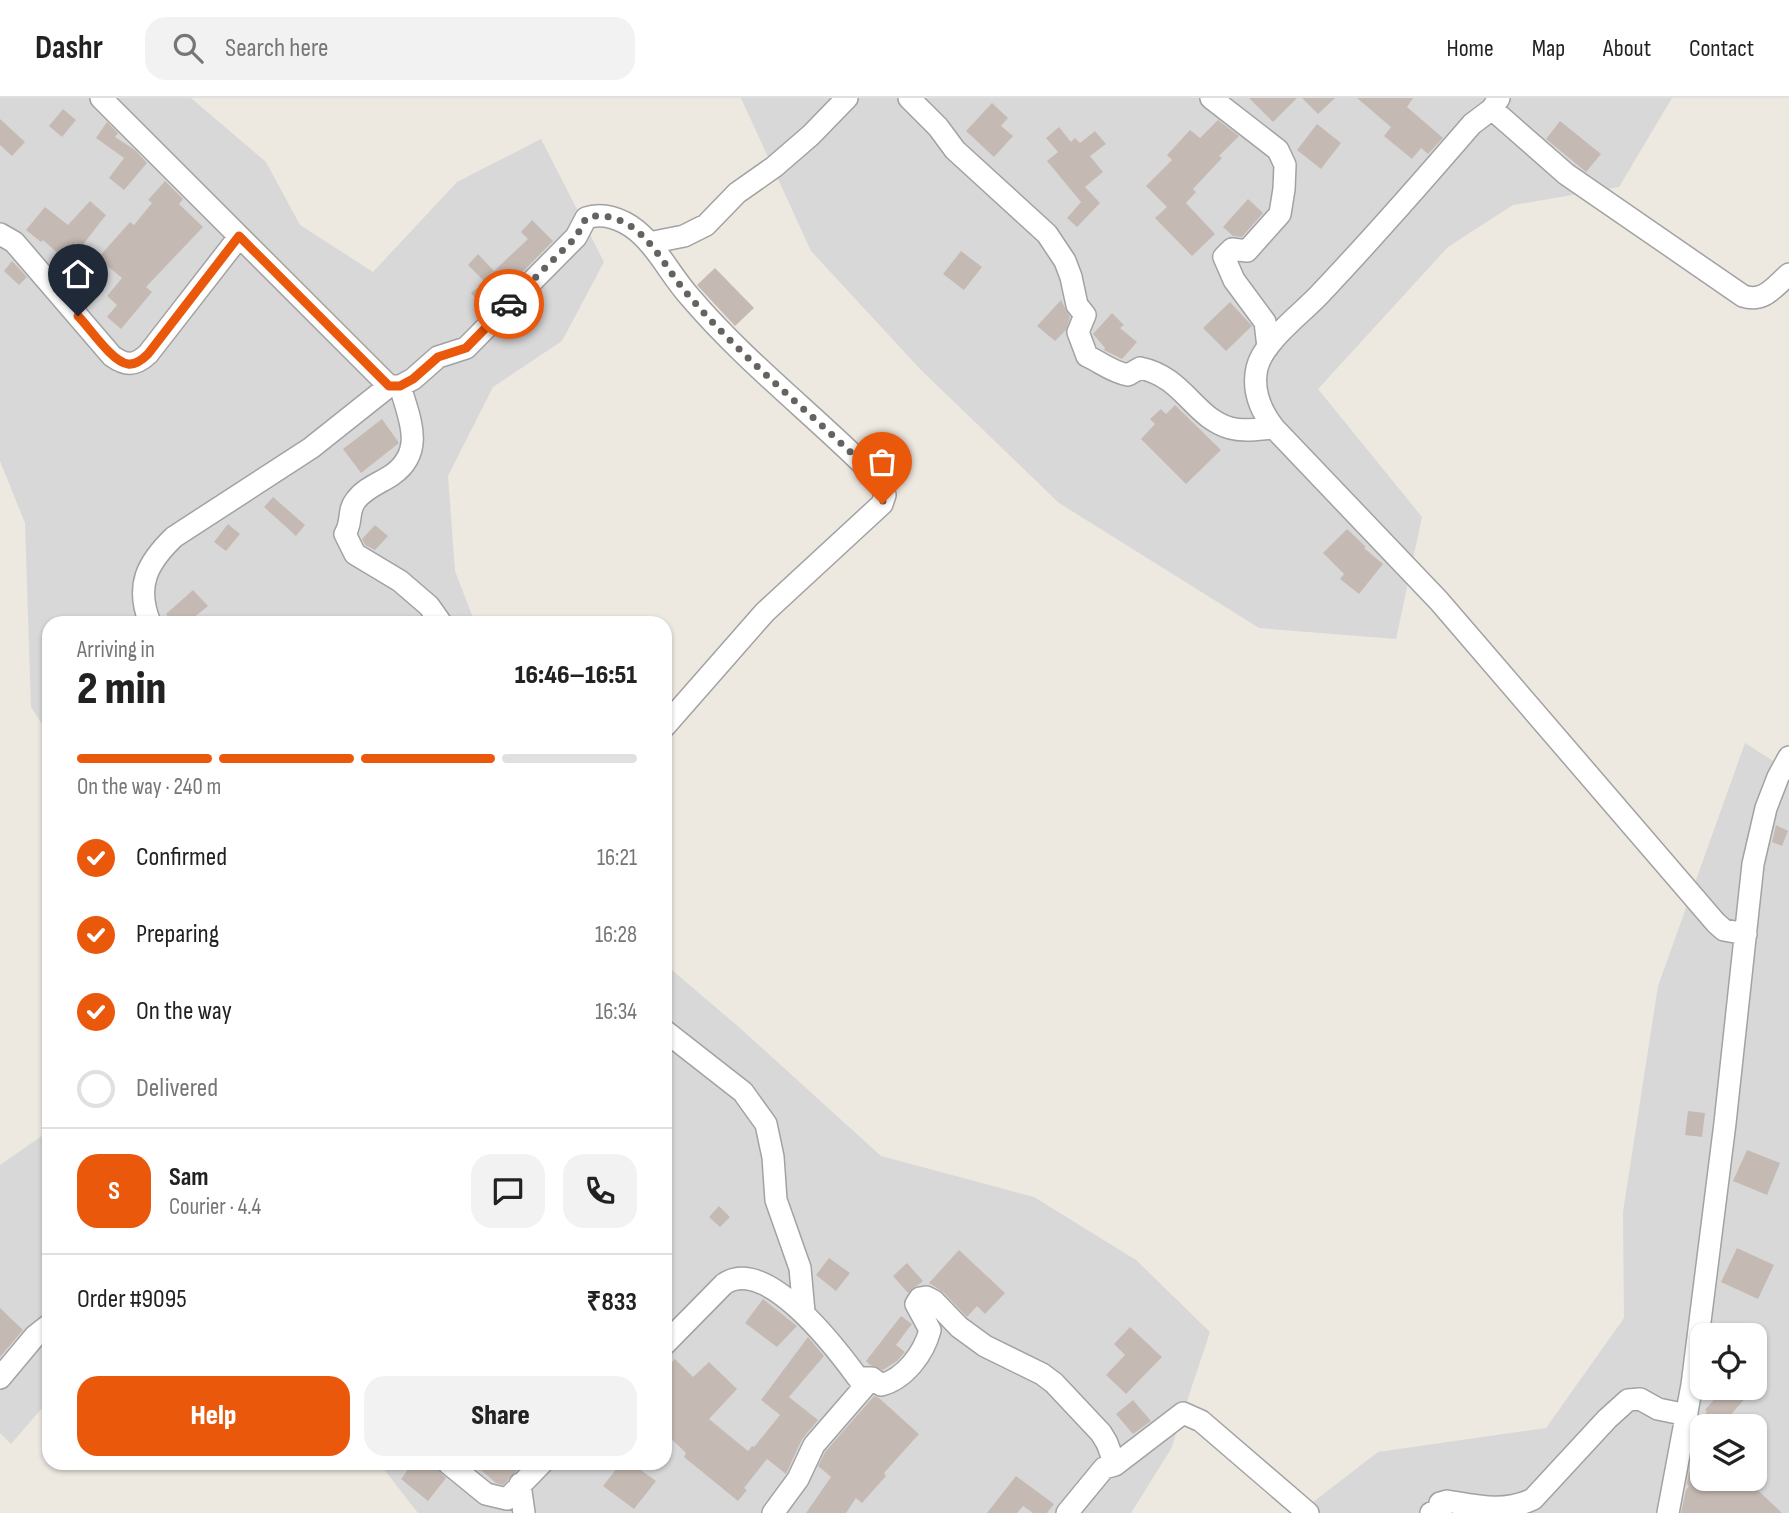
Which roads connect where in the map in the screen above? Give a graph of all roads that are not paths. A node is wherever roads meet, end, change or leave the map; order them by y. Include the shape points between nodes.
1 (101, 98) edge
2 (847, 98) edge
3 (909, 98) edge
4 (1225, 102) edge
5 (1496, 104) edge
6 (0, 234) edge
7 (239, 236) junction
8 (649, 243) junction
9 (1789, 274) edge
10 (1268, 347) junction
11 (394, 386) junction
12 (1274, 428) junction
13 (147, 616) edge
14 (436, 616) edge
15 (672, 718) edge
16 (1789, 757) edge
17 (1737, 932) junction
18 (672, 1036) edge
19 (804, 1312) junction
20 (42, 1331) edge
21 (672, 1337) edge
22 (0, 1378) edge
23 (872, 1378) junction
24 (1678, 1414) junction
25 (1115, 1465) junction
26 (456, 1470) edge
27 (535, 1470) edge
28 (520, 1484) junction
29 (524, 1513) edge
30 (773, 1513) edge
31 (1067, 1513) edge
32 (1308, 1513) edge
33 (1431, 1513) edge
34 (1668, 1513) edge

1 - 7 street
2 - 8 street via 706,225 684,236
3 - 12 street via 955,150 1019,206 1056,246 1071,277 1077,305 1085,315 1079,332 1087,356 1114,373 1128,375 1140,368 1165,376 1215,421 1230,428
4 - 10 street via 1278,150 1285,165 1280,214 1247,251 1232,249 1224,257 1234,280 1265,322
5 - 9 street via 1566,174 1736,292 1763,298
5 - 10 street via 1472,124
6 - 7 street via 15,242 112,356 128,365 148,354
7 - 11 street
8 - 11 street via 636,230 607,216 586,218 576,237 466,348 438,357 413,379
8 - 15 street via 690,297 879,480 885,495 875,512 765,612
10 - 12 street via 1257,366 1256,391
11 - 13 street via 161,549 145,576
11 - 14 street via 414,438 411,451 394,473 354,502 345,534 355,554 400,581
12 - 17 street via 1440,601
16 - 17 street via 1760,824
17 - 24 street via 1725,1123
18 - 19 street via 743,1092 766,1124 776,1200 800,1268
19 - 21 street via 766,1285 732,1279
19 - 23 street via 858,1378
20 - 22 street
23 - 25 street via 881,1385 888,1383 926,1346 930,1330 916,1304 926,1297 985,1346 1054,1383 1101,1433
23 - 30 street via 814,1445 798,1479
24 - 33 street via 1640,1399 1628,1400 1533,1499 1492,1509 1447,1501
24 - 34 street
25 - 31 street via 1104,1468
25 - 32 street via 1183,1413 1201,1421
26 - 28 street via 486,1494 507,1499
27 - 28 street
28 - 29 street

